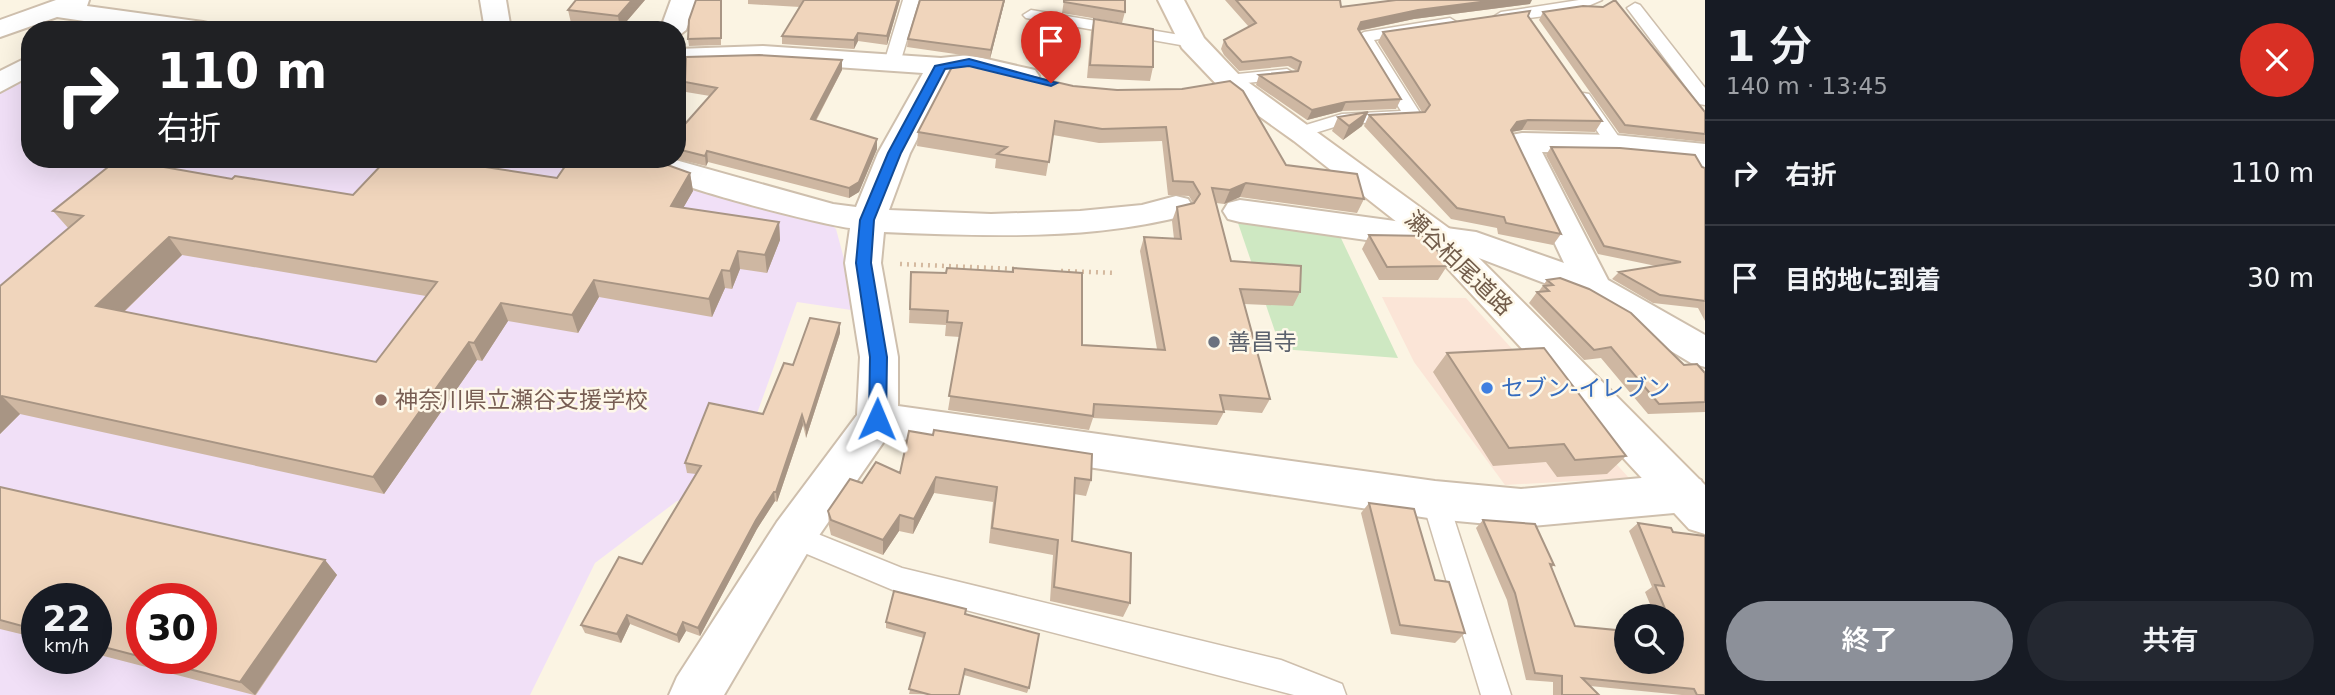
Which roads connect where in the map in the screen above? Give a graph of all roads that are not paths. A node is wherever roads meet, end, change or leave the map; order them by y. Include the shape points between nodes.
1 (493, 0) edge
2 (684, 0) edge
3 (911, 0) edge
4 (1171, 0) edge
5 (1594, 0) edge
6 (67, 4) edge
7 (1635, 8) dead end
8 (1031, 15) dead end
9 (21, 21) edge
10 (21, 21) edge
11 (90, 21) edge
12 (496, 21) edge
13 (676, 21) edge
14 (0, 29) edge
15 (1192, 41) junction
16 (686, 57) edge
17 (892, 63) junction
18 (941, 66) junction
19 (21, 70) edge
20 (1288, 74) edge
21 (1570, 79) edge
22 (1047, 82) edge
23 (0, 83) edge
24 (1219, 84) junction
25 (1705, 100) edge
26 (1301, 132) junction
27 (1615, 144) junction
28 (1701, 158) edge
29 (669, 168) edge
30 (1176, 206) edge
31 (1240, 211) dead end
32 (867, 220) junction
33 (1438, 237) junction
34 (1594, 288) junction
35 (1705, 353) edge
36 (877, 419) junction
37 (1435, 500) junction
38 (1695, 504) edge
39 (793, 536) junction
40 (695, 695) edge
41 (1331, 695) edge
42 (1496, 695) edge

1 - 12 street
2 - 13 street
3 - 17 lane
4 - 15 street, 瀬谷柏尾道路
5 - 26 lane via 1574,7 1364,37 1413,116 1342,119
6 - 9 street
6 - 11 street
7 - 25 lane
8 - 15 lane
10 - 14 street
15 - 24 street, 瀬谷柏尾道路
16 - 17 street via 763,54
17 - 18 street
18 - 22 street via 969,63
18 - 32 street via 894,153
19 - 23 street
20 - 24 lane
21 - 27 lane
24 - 26 street, 瀬谷柏尾道路
26 - 33 street, 瀬谷柏尾道路
27 - 28 street
27 - 34 street via 1522,142
29 - 32 street via 833,215
30 - 32 street via 1142,216 1080,222 991,225
31 - 33 street
32 - 36 street via 863,263 878,357
33 - 34 street via 1476,244
33 - 38 street, 瀬谷柏尾道路
34 - 35 street
36 - 37 street
36 - 39 street
37 - 38 street via 1521,508
37 - 42 lane
39 - 40 street
39 - 41 lane via 900,580 1281,675

